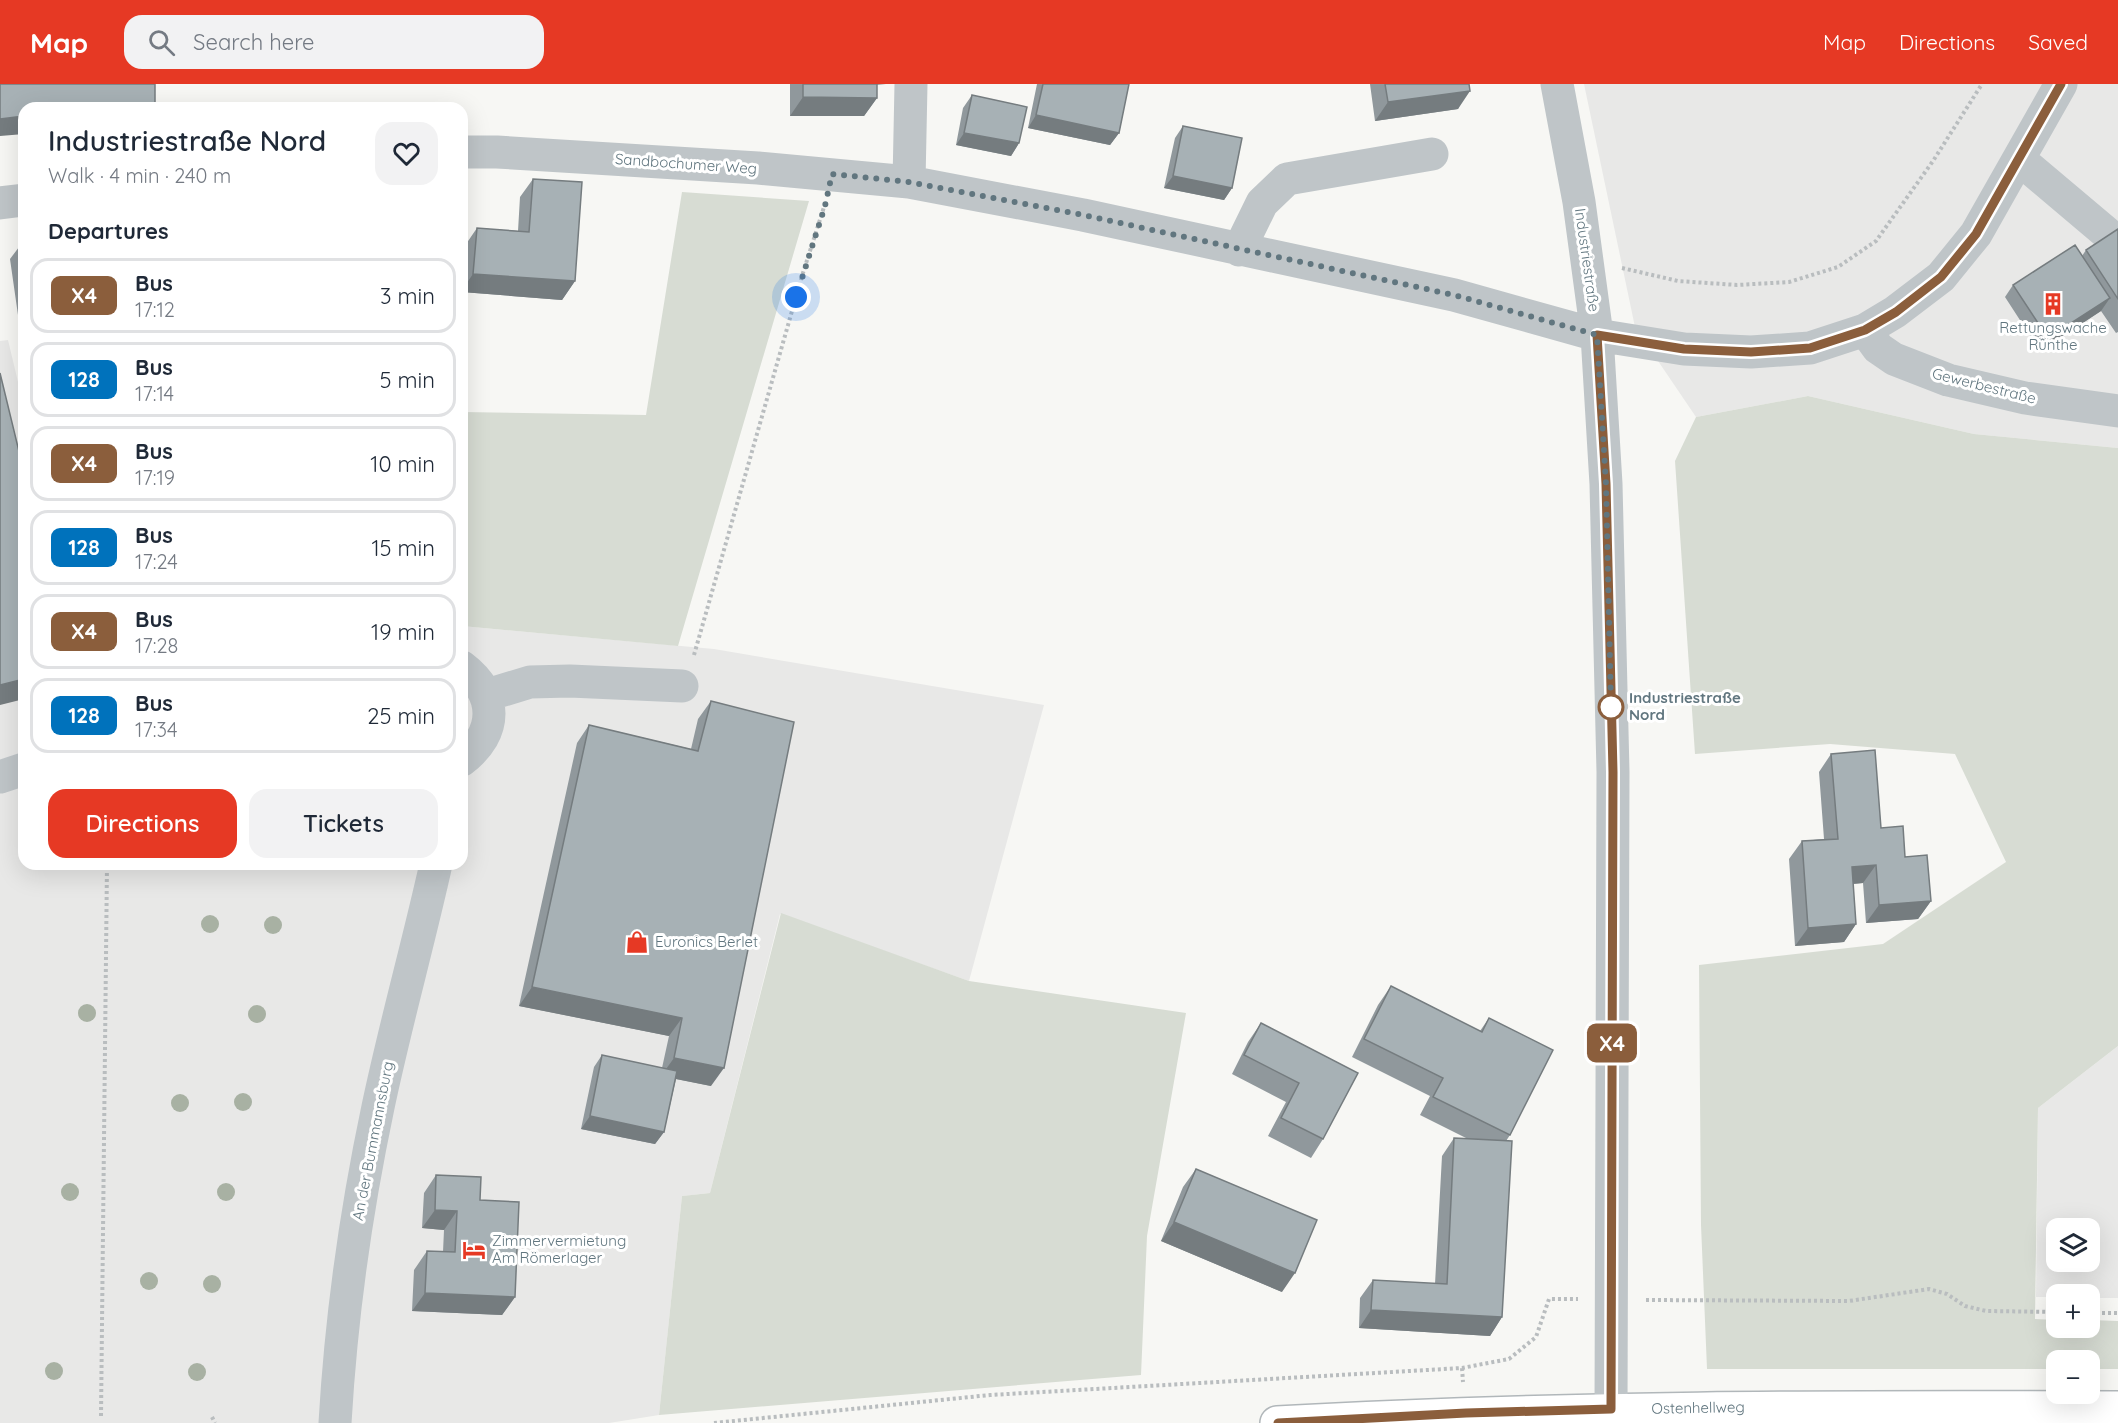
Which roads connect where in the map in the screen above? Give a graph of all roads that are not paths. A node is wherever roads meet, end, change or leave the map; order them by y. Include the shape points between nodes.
1 (911, 84) edge
2 (1557, 84) edge
3 (2061, 84) edge
4 (468, 152) edge
5 (1432, 154) dead end
6 (2019, 159) junction
7 (909, 182) junction
8 (18, 200) edge
9 (0, 202) edge
10 (2116, 241) edge
11 (1239, 250) junction
12 (1865, 330) junction
13 (1597, 335) junction
14 (2118, 411) edge
15 (468, 671) edge
16 (682, 686) road end
17 (487, 695) junction
18 (468, 755) edge
19 (18, 771) edge
20 (0, 777) edge
21 (435, 870) edge
22 (2118, 1408) edge
23 (1601, 1416) edge
24 (335, 1423) edge
25 (1277, 1423) edge

1 - 7 street
2 - 13 street, Industriestraße
3 - 6 street, Sandbochumer Weg
4 - 7 street, Sandbochumer Weg via 602,158
5 - 11 street via 1287,179 1262,203
6 - 10 street
6 - 12 street, Sandbochumer Weg via 1976,234 1941,277
7 - 11 street, Sandbochumer Weg
8 - 9 street
11 - 13 street, Sandbochumer Weg via 1454,295
12 - 13 street, Sandbochumer Weg via 1810,348 1751,352 1684,349
12 - 14 street, Gewerbestraße via 1878,348 1894,359 1948,380 2025,398
13 - 23 street, Industriestraße via 1606,484 1613,772 1610,1299
15 - 17 street
16 - 17 street via 540,682 507,687
17 - 18 street via 485,734
19 - 20 street
21 - 24 street, An der Bummannsburg via 380,1098 363,1187
22 - 23 main road, Ostenhellweg via 1819,1407
23 - 25 main road, Ostenhellweg via 1466,1413

